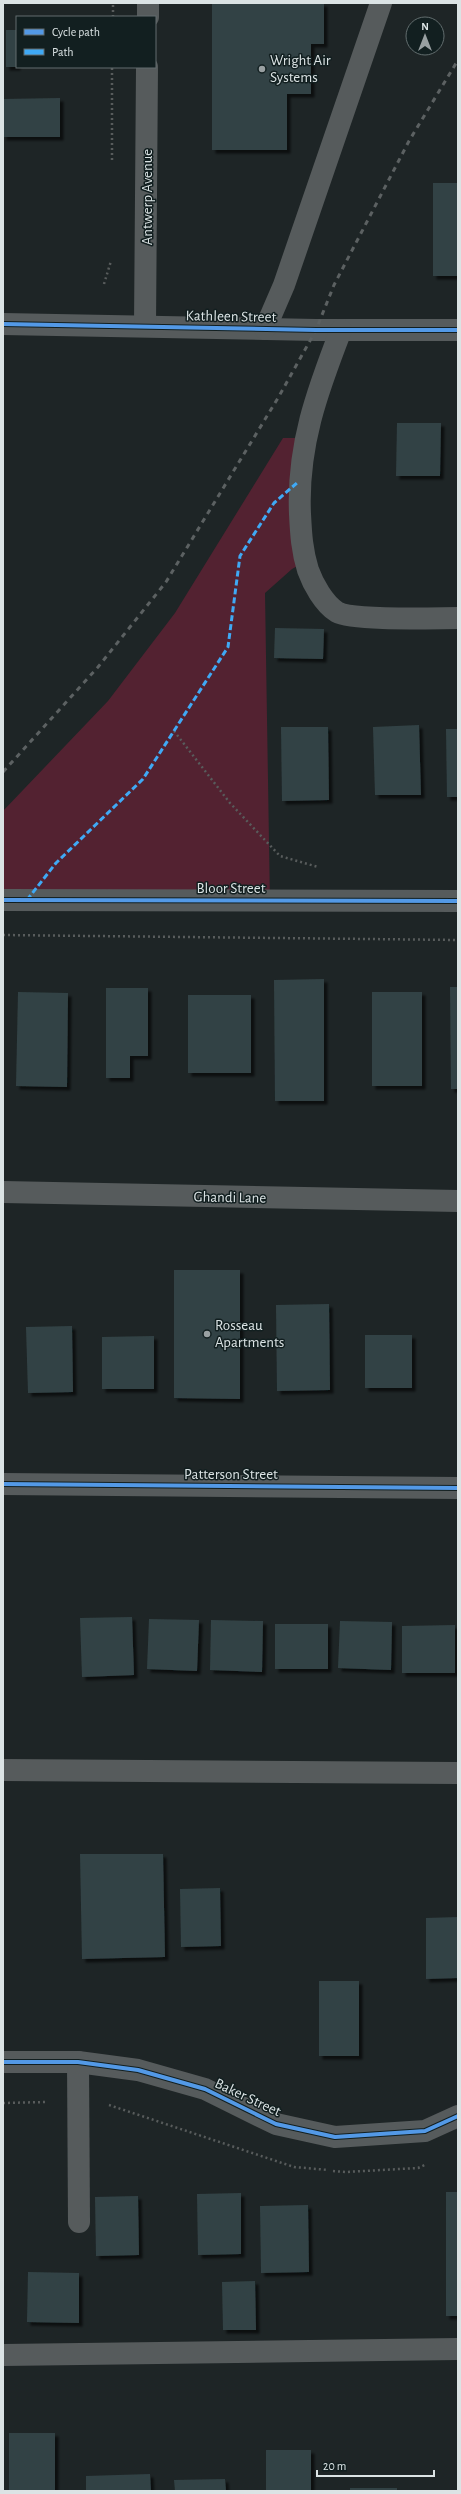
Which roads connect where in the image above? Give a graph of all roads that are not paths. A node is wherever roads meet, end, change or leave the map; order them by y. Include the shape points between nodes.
1 (148, 3) edge
2 (381, 3) edge
3 (148, 16) edge
4 (148, 68) edge
5 (3, 324) edge
6 (146, 326) junction
7 (265, 329) junction
8 (341, 330) junction
9 (458, 330) edge
10 (458, 618) edge
11 (3, 900) edge
12 (458, 901) edge
13 (3, 1192) edge
14 (458, 1202) edge
15 (3, 1484) edge
16 (458, 1488) edge
17 (3, 1770) edge
18 (458, 1773) edge
19 (3, 2062) edge
20 (78, 2062) junction
21 (458, 2116) edge
22 (79, 2222) dead end
23 (458, 2349) edge
24 (3, 2355) edge

1 - 3 street
2 - 7 street via 284,286
4 - 6 street, Antwerp Avenue
5 - 6 street, Kathleen Street
6 - 7 street, Kathleen Street
7 - 8 street, Kathleen Street
8 - 9 street, Kathleen Street
8 - 10 street via 317,391 303,444 298,482 301,550 315,588 338,612 369,617
11 - 12 street, Bloor Street
13 - 14 street, Ghandi Lane
15 - 16 street, Patterson Street
17 - 18 street
19 - 20 street, Baker Street
20 - 21 street, Baker Street via 138,2070 205,2089 276,2124 335,2137 425,2131
20 - 22 street
23 - 24 street

